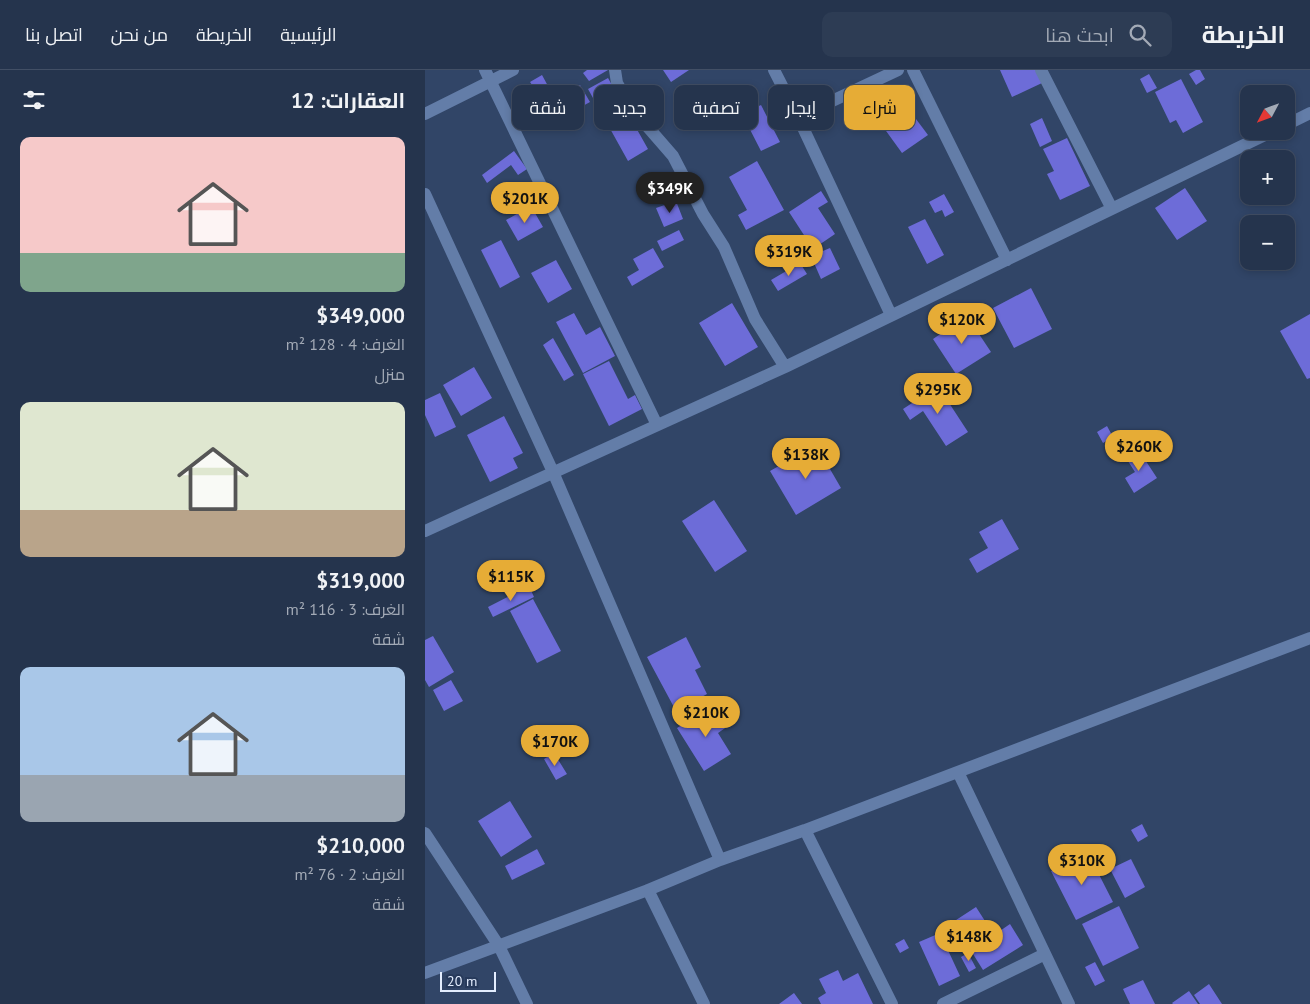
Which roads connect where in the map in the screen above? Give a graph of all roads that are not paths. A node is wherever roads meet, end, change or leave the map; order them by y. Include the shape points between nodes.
1 (513, 70) edge
2 (615, 70) edge
3 (774, 70) edge
4 (898, 70) edge
5 (913, 70) edge
6 (1041, 70) edge
7 (488, 76) edge
8 (782, 85) edge
9 (834, 100) edge
10 (425, 114) edge
11 (1310, 114) edge
12 (1295, 121) edge
13 (804, 130) edge
14 (1254, 140) edge
15 (425, 194) edge
16 (1112, 209) junction
17 (1007, 260) junction
18 (891, 315) junction
19 (785, 367) junction
20 (657, 425) junction
21 (553, 472) junction
22 (425, 531) edge
23 (1310, 638) edge
24 (959, 772) junction
25 (805, 830) junction
26 (425, 833) edge
27 (720, 860) junction
28 (648, 890) junction
29 (499, 946) junction
30 (1045, 954) junction
31 (425, 973) edge
32 (527, 1004) edge
33 (704, 1004) edge
34 (892, 1004) edge
35 (943, 1004) edge
36 (1069, 1004) edge

1 - 7 street
2 - 19 street via 617,83 633,110 673,156 724,247 755,319
3 - 8 street
4 - 9 street
5 - 17 street
6 - 16 street
7 - 10 street
7 - 20 street
11 - 12 street
13 - 18 street
14 - 16 street
15 - 21 street
16 - 17 street
17 - 18 street
18 - 19 street
19 - 20 street
20 - 21 street
21 - 22 street
21 - 27 street
23 - 24 street
24 - 25 street
24 - 30 street
25 - 27 street
25 - 34 street
26 - 29 street
27 - 28 street
28 - 29 street
28 - 33 street
29 - 31 street
29 - 32 street
30 - 35 street
30 - 36 street

